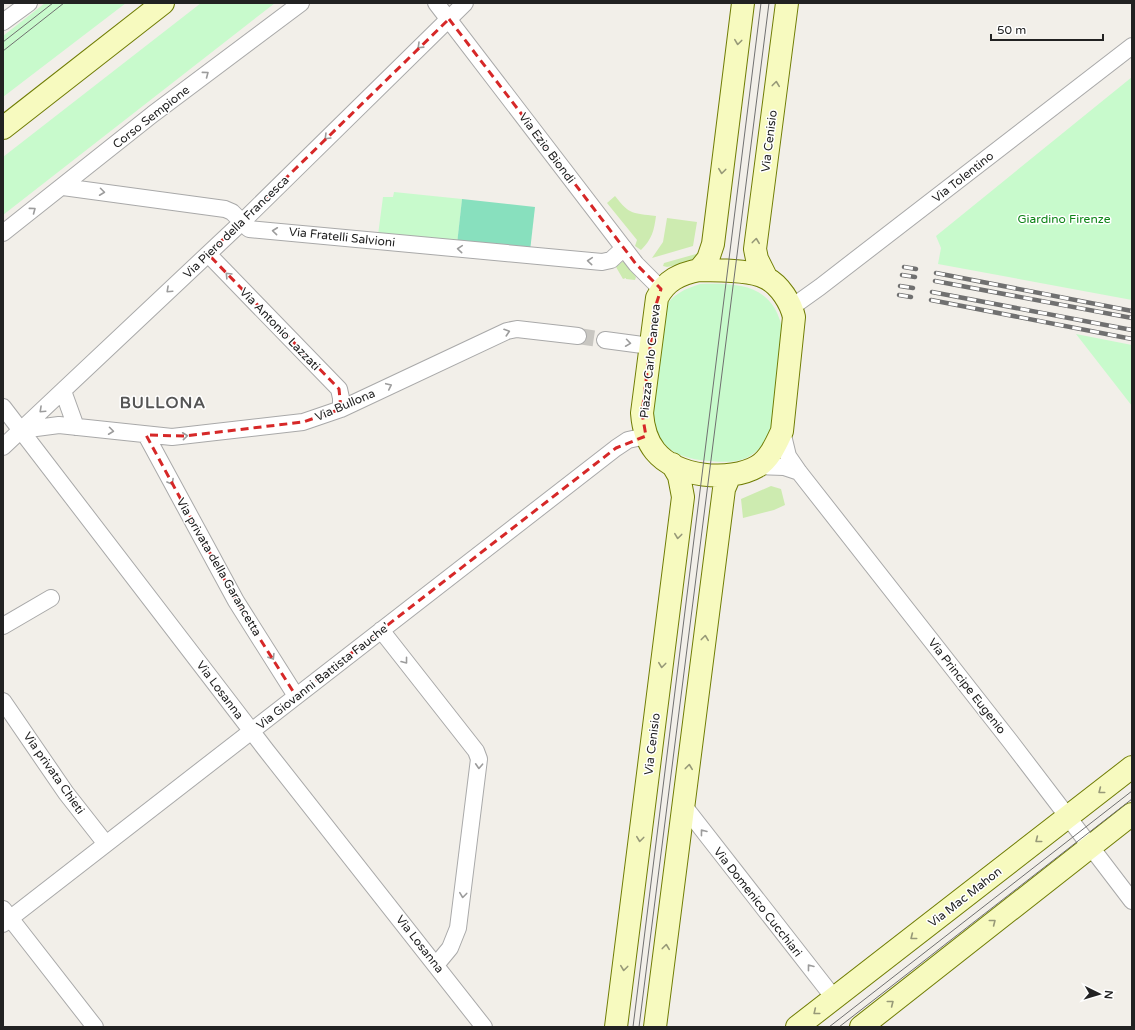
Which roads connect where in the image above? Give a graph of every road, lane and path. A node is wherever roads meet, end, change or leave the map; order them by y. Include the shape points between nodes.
1 (29, 3) edge
2 (164, 3) edge
3 (301, 3) edge
4 (436, 3) edge
5 (465, 3) edge
6 (743, 3) edge
7 (787, 3) edge
8 (448, 19) junction
9 (3, 22) edge
10 (1132, 46) edge
11 (3, 128) edge
12 (63, 187) junction
13 (242, 222) junction
14 (3, 233) edge
15 (624, 248) junction
16 (208, 254) junction
17 (699, 270) junction
18 (766, 277) junction
19 (661, 289) junction
20 (792, 307) junction
21 (578, 336) tunnel mouth
22 (605, 340) tunnel mouth
23 (650, 346) junction
24 (63, 391) junction
25 (3, 407) edge
26 (341, 408) junction
27 (76, 427) junction
28 (21, 430) junction
29 (782, 431) junction
30 (146, 435) junction
31 (646, 436) junction
32 (3, 447) edge
33 (672, 464) junction
34 (758, 466) junction
35 (799, 472) junction
36 (730, 475) junction
37 (51, 598) dead end
38 (3, 626) edge
39 (381, 630) junction
40 (296, 696) junction
41 (3, 702) edge
42 (252, 731) junction
43 (1132, 767) edge
44 (684, 806) junction
45 (1132, 814) edge
46 (1069, 817) junction
47 (106, 844) junction
48 (1090, 846) junction
49 (1132, 901) edge
50 (5, 917) edge
51 (436, 965) junction
52 (834, 998) junction
53 (95, 1027) edge
54 (484, 1027) edge
55 (616, 1027) edge
56 (656, 1027) edge
57 (797, 1027) edge
58 (861, 1027) edge

1 - 9 street
2 - 11 main road
12 -> 3 street, Corso Sempione via 153,114
4 - 8 street, Via Ezio Biondi
5 - 8 street, Via Piero della Francesca
6 -> 17 main road via 713,244 708,259
18 -> 7 main road, Via Cenisio via 755,249
8 -> 13 street, Via Piero della Francesca
8 - 15 street, Via Ezio Biondi
10 - 20 street, Via Tolentino
12 -> 13 street, Via Fratelli Salvioni via 216,207 232,212
14 -> 12 street, Corso Sempione
15 -> 13 street, Via Fratelli Salvioni via 611,260 602,262 249,229
13 - 16 street, Via Piero della Francesca
15 - 19 street, Via Ezio Biondi
16 -> 24 street, Via Piero della Francesca
26 -> 16 street, Via Antonio Lazzati via 339,389
17 - 18 main road, Piazza Carlo Caneva via 728,270
17 - 19 main road, Piazza Carlo Caneva via 672,279
18 - 20 main road
19 - 23 main road, Piazza Carlo Caneva via 655,308
20 - 29 main road via 794,328
26 -> 21 street, Via Bullona via 507,331 517,329
22 -> 23 street
23 - 31 main road, Piazza Carlo Caneva via 642,413
24 - 27 street
24 -> 28 street, Via Piero della Francesca
25 - 28 street, Via Losanna
30 -> 26 street, Via Bullona via 185,436 303,422
27 - 28 street, Via Bullona via 59,425
27 -> 30 street, Via Bullona
28 - 32 street, Via Piero della Francesca
28 - 42 street, Via Losanna
29 - 34 main road via 775,447
29 - 35 street via 788,456
30 -> 40 street, Via privata della Garancetta via 236,600
31 - 33 main road, Piazza Carlo Caneva via 654,450
31 - 39 street, Via Giovanni Battista Fauche' via 628,440 616,448
33 - 36 main road, Piazza Carlo Caneva via 702,475
33 -> 55 main road, Via Cenisio via 679,476 683,497
34 - 35 street, Piazza Carlo Caneva via 784,467
34 - 36 main road, Piazza Carlo Caneva
35 - 46 street, Via Principe Eugenio
44 -> 36 main road via 724,489
37 - 38 street
39 - 40 street, Via Giovanni Battista Fauche'
39 -> 51 street via 479,758 458,928 450,948
40 - 42 street, Via Giovanni Battista Fauche'
41 - 47 street, Via privata Chieti via 66,793
42 - 47 street, Via Giovanni Battista Fauche'
42 - 51 street, Via Losanna
43 -> 46 main road, Via Mac Mahon
52 -> 44 street, Via Domenico Cucchiari
56 -> 44 main road
45 - 48 main road
46 - 48 street, Via Principe Eugenio
46 -> 52 main road, Via Mac Mahon
47 - 50 street, Via Giovanni Battista Fauche'
48 - 49 street, Via Principe Eugenio
58 -> 48 main road
50 - 53 street
51 - 54 street, Via Losanna
52 -> 57 main road, Via Mac Mahon

